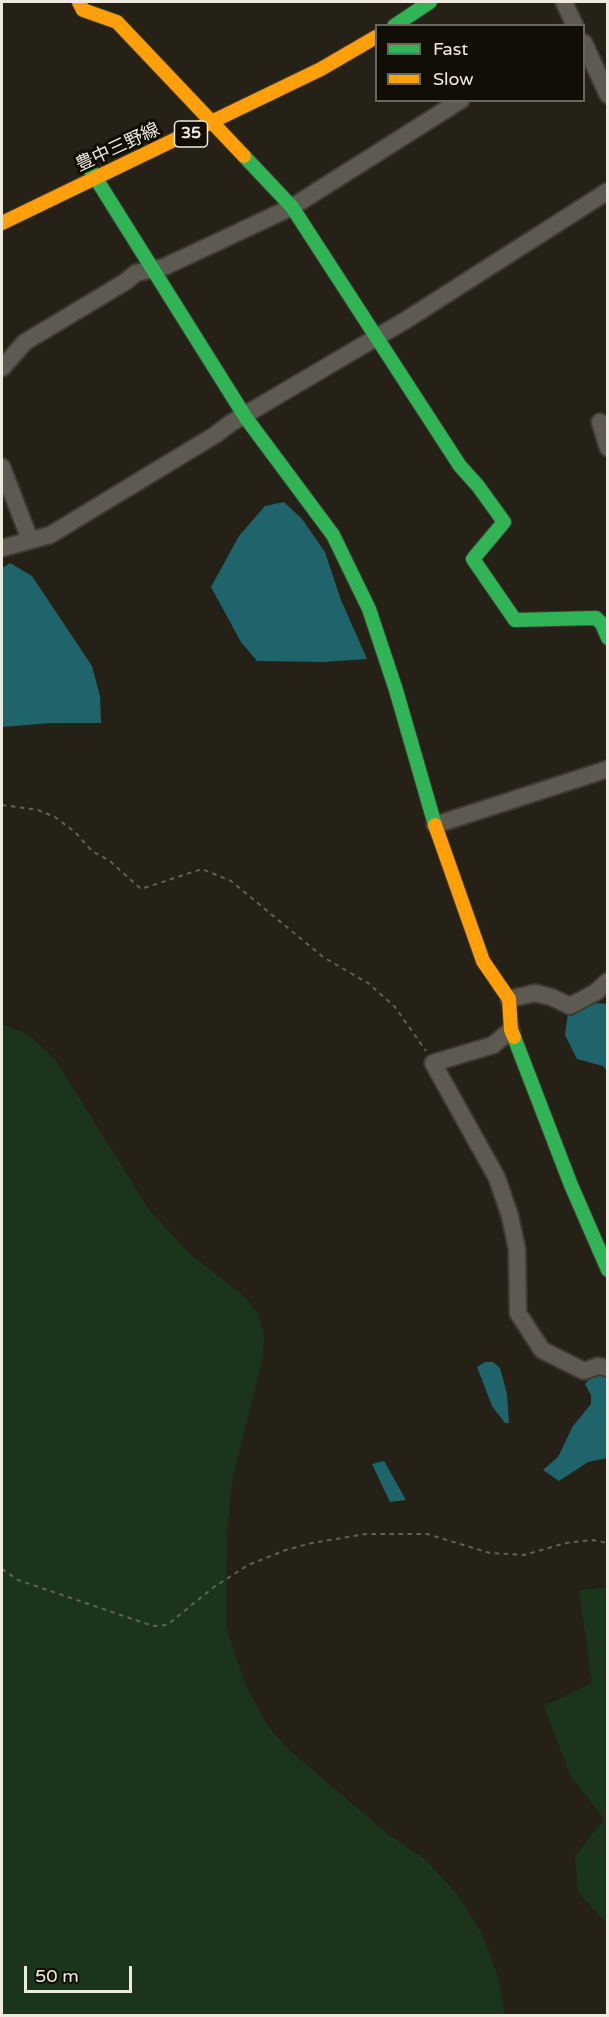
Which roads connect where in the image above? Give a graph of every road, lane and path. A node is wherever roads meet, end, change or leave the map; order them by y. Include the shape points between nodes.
1 (79, 2) edge
2 (430, 2) edge
3 (564, 2) edge
4 (397, 24) edge
5 (574, 24) edge
6 (375, 38) edge
7 (585, 45) edge
8 (608, 94) edge
9 (458, 102) edge
10 (212, 123) junction
11 (93, 173) junction
12 (608, 191) edge
13 (291, 207) junction
14 (2, 223) edge
15 (153, 270) junction
16 (376, 337) junction
17 (2, 368) edge
18 (244, 415) junction
19 (600, 422) dead end
20 (608, 448) edge
21 (2, 467) edge
22 (30, 540) junction
23 (2, 548) edge
24 (608, 638) edge
25 (608, 769) edge
26 (2, 805) edge
27 (435, 825) junction
28 (608, 981) edge
29 (509, 999) junction
30 (511, 1030) junction
31 (433, 1063) junction
32 (608, 1270) edge
33 (608, 1368) edge
34 (608, 1543) edge
35 (2, 1569) edge

1 - 10 street via 83,10 117,22
2 - 4 street
3 - 5 street
6 - 10 street, 豊中三野線 / 35
7 - 8 street
9 - 13 street
10 - 11 street, 豊中三野線 / 35
10 - 13 street
11 - 14 street, 豊中三野線 / 35
11 - 15 street
12 - 16 street
13 - 15 street
13 - 16 street
15 - 17 street via 136,273 26,342
15 - 18 street
16 - 18 street
16 - 24 street via 460,466 504,522 473,559 515,620 596,618
18 - 22 street via 50,535
18 - 27 street via 333,535 369,609
19 - 20 street
21 - 22 street
22 - 23 street
25 - 27 street
26 - 31 path via 38,810 55,818 141,889 202,869 231,881 299,939 368,983 395,1007
27 - 29 street via 483,961
28 - 29 street via 570,1006 535,993
29 - 30 street
30 - 31 street via 493,1045
30 - 32 street
31 - 33 street via 496,1178 510,1216 517,1249 518,1313 542,1350 584,1371 598,1366
34 - 35 path via 566,1543 524,1555 490,1553 427,1534 366,1534 312,1543 248,1565 167,1625 153,1626 18,1580

